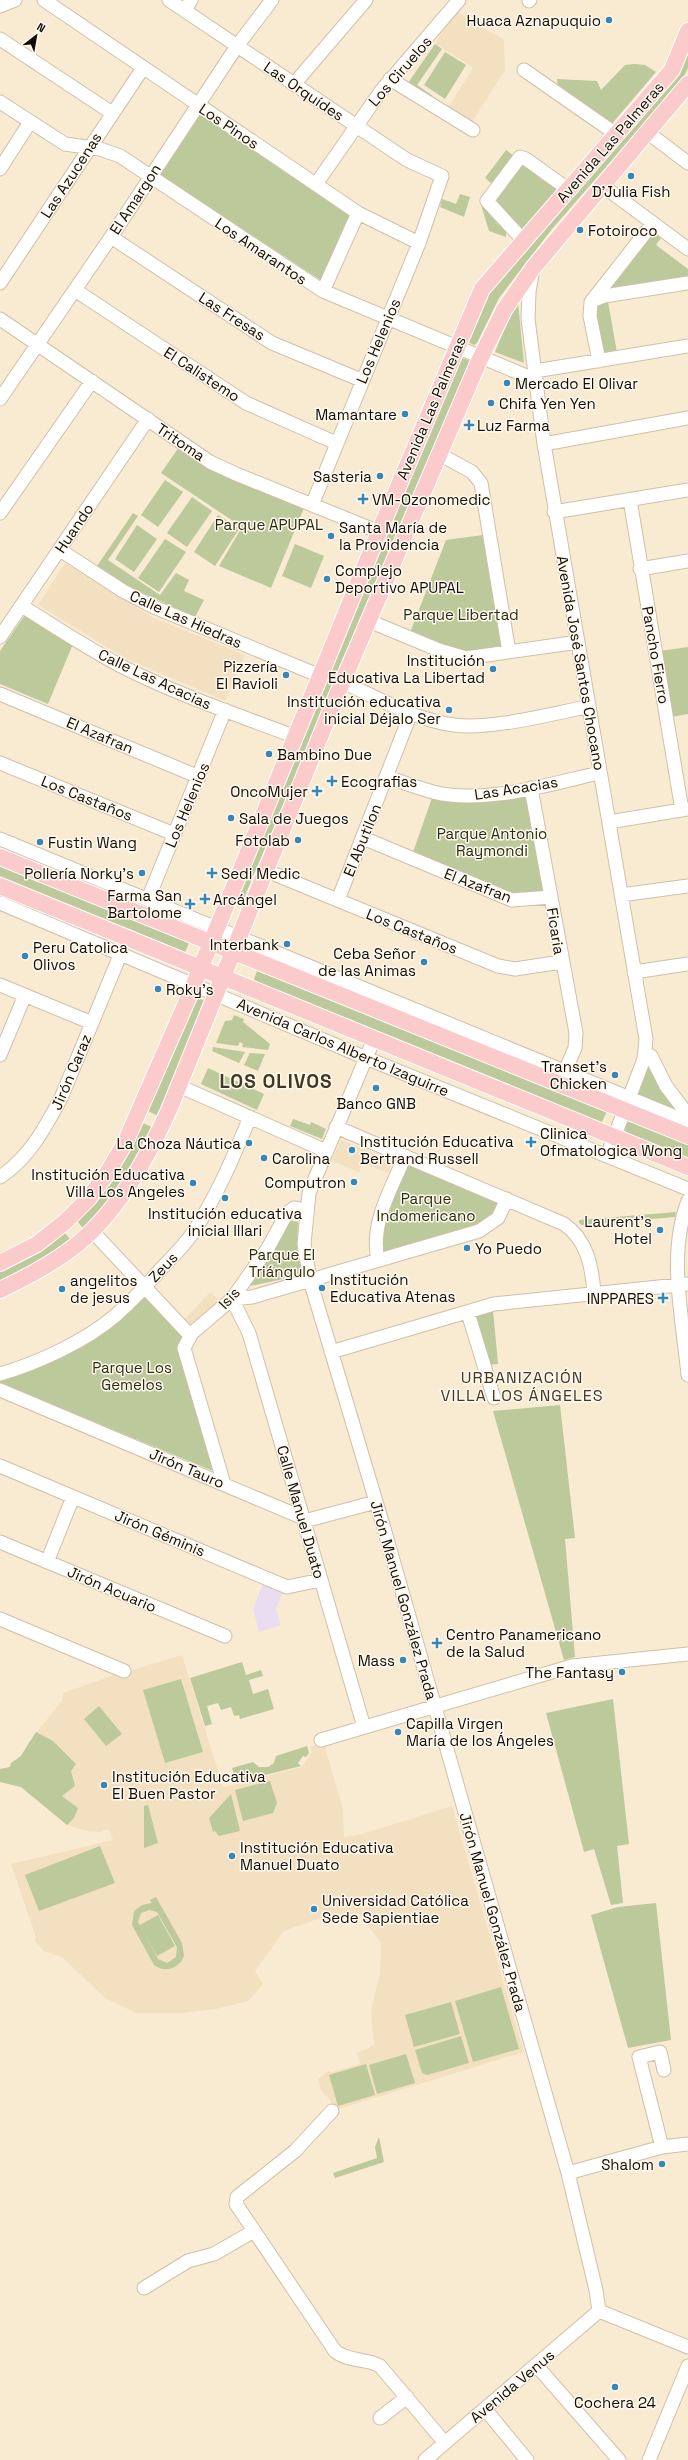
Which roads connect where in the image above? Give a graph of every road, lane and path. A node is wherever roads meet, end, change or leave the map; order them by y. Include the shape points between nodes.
1 (15, 0) edge
2 (44, 0) edge
3 (169, 0) edge
4 (272, 0) edge
5 (366, 0) edge
6 (459, 0) edge
7 (188, 5) edge
8 (0, 6) edge
9 (688, 32) edge
10 (0, 39) edge
11 (237, 46) junction
12 (143, 68) junction
13 (524, 70) dead end
14 (390, 79) junction
15 (294, 84) junction
16 (688, 84) edge
17 (0, 102) edge
18 (197, 105) junction
19 (112, 113) junction
20 (30, 122) junction
21 (355, 126) junction
22 (473, 130) dead end
23 (647, 132) junction
24 (616, 134) junction
25 (90, 148) junction
26 (688, 163) edge
27 (0, 168) edge
28 (150, 176) junction
29 (442, 176) joint
30 (316, 184) junction
31 (603, 186) junction
32 (568, 190) junction
33 (358, 213) junction
34 (653, 223) junction
35 (111, 237) junction
36 (524, 241) junction
37 (419, 243) junction
38 (688, 249) edge
39 (533, 268) junction
40 (0, 283) edge
41 (688, 283) edge
42 (75, 290) junction
43 (323, 291) junction
44 (591, 302) junction
45 (388, 318) junction
46 (0, 319) edge
47 (38, 344) junction
48 (688, 346) edge
49 (457, 347) junction
50 (481, 357) junction
51 (599, 361) junction
52 (535, 376) junction
53 (361, 380) junction
54 (92, 381) junction
55 (0, 400) edge
56 (688, 418) edge
57 (148, 419) junction
58 (336, 444) junction
59 (544, 444) junction
60 (441, 455) junction
61 (688, 490) edge
62 (630, 500) junction
63 (312, 505) junction
64 (554, 512) junction
65 (0, 513) edge
66 (379, 532) junction
67 (60, 550) junction
68 (688, 561) edge
69 (640, 569) junction
70 (22, 606) junction
71 (370, 621) junction
72 (0, 637) edge
73 (578, 642) junction
74 (509, 652) junction
75 (320, 676) junction
76 (343, 682) junction
77 (0, 694) edge
78 (588, 707) junction
79 (225, 710) junction
80 (411, 713) junction
81 (296, 737) junction
82 (0, 763) edge
83 (599, 773) junction
84 (199, 777) junction
85 (387, 777) junction
86 (531, 788) junction
87 (685, 809) edge
88 (608, 822) junction
89 (174, 834) junction
90 (363, 838) junction
91 (0, 839) edge
92 (0, 857) edge
93 (266, 871) junction
94 (0, 886) edge
95 (688, 886) edge
96 (621, 895) junction
97 (551, 897) junction
98 (148, 899) junction
99 (338, 900) junction
100 (0, 903) edge
101 (214, 935) junction
102 (237, 944) junction
103 (121, 953) junction
104 (561, 962) junction
105 (688, 964) edge
106 (201, 967) junction
107 (634, 972) junction
108 (224, 977) junction
109 (194, 984) junction
110 (0, 985) edge
111 (217, 994) junction
112 (25, 995) junction
113 (92, 1023) junction
114 (374, 1038) junction
115 (0, 1055) edge
116 (644, 1057) junction
117 (366, 1058) junction
118 (565, 1071) junction
119 (179, 1086) junction
120 (627, 1103) junction
121 (688, 1115) edge
122 (250, 1117) junction
123 (688, 1122) edge
124 (336, 1128) junction
125 (688, 1136) edge
126 (614, 1137) junction
127 (326, 1151) junction
128 (405, 1156) junction
129 (606, 1156) junction
130 (688, 1168) edge
131 (0, 1177) edge
132 (688, 1189) edge
133 (507, 1199) junction
134 (688, 1201) edge
135 (306, 1210) junction
136 (92, 1231) junction
137 (378, 1260) junction
138 (0, 1263) edge
139 (310, 1280) junction
140 (684, 1284) edge
141 (145, 1286) junction
142 (0, 1290) edge
143 (594, 1293) junction
144 (232, 1299) junction
145 (468, 1313) junction
146 (192, 1333) junction
147 (331, 1352) junction
148 (0, 1374) edge
149 (688, 1375) edge
150 (0, 1390) edge
151 (494, 1398) dead end
152 (0, 1466) edge
153 (224, 1484) junction
154 (73, 1497) junction
155 (376, 1502) junction
156 (304, 1519) junction
157 (0, 1542) edge
158 (47, 1562) junction
159 (321, 1580) junction
160 (0, 1619) edge
161 (225, 1636) dead end
162 (688, 1654) edge
163 (124, 1671) dead end
164 (435, 1706) junction
165 (364, 1727) junction
166 (321, 1740) dead end
167 (664, 2070) dead end
168 (332, 2111) dead end
169 (688, 2144) edge
170 (662, 2147) junction
171 (568, 2173) junction
172 (254, 2231) junction
173 (144, 2288) dead end
174 (599, 2311) junction
175 (688, 2347) edge
176 (536, 2365) junction
177 (688, 2366) edge
178 (407, 2397) junction
179 (485, 2409) junction
180 (380, 2418) dead end
181 (446, 2443) junction
182 (429, 2459) edge
183 (527, 2460) edge
184 (619, 2460) edge
185 (649, 2460) edge

1 - 8 street
2 - 12 street, Los Pinos
3 - 7 street, Las Orquídes
4 - 11 street, El Amargon
5 - 15 street
6 - 14 street, Los Ciruelos via 433,33
7 - 11 street, Las Orquídes
9 - 24 main road, Avenida Las Palmeras via 672,70
10 - 19 street
11 - 15 street, Las Orquídes
11 - 18 street, El Amargon
12 - 18 street, Los Pinos
12 - 19 street, Las Azucenas
13 - 24 street
14 - 21 street, Los Ciruelos
14 - 22 street
15 - 21 street, Las Orquídes
16 - 23 main road, Avenida Las Palmeras
17 - 20 street, Los Amarantos
18 - 28 street, El Amargon
18 - 30 street, Los Pinos
19 - 25 street, Las Azucenas
20 - 25 street, Los Amarantos via 65,144
20 - 27 street
21 - 29 street, Las Orquídes via 407,160
21 - 30 street, Los Ciruelos
23 - 26 street
23 - 31 main road, Avenida Las Palmeras
24 - 32 main road, Avenida Las Palmeras
25 - 28 street, Los Amarantos via 115,154
25 - 40 street, Las Azucenas
28 - 35 street, El Amargon
28 - 43 street, Los Amarantos
29 - 37 street, Los Helenios
30 - 33 street, Los Pinos
31 - 34 street
31 - 39 main road, Avenida Las Palmeras
32 - 36 main road, Avenida Las Palmeras
32 - 36 street via 520,157 487,202
33 - 37 street, Los Pinos
33 - 43 street
34 - 38 street
34 - 44 street
35 - 42 street, El Amargon
35 - 53 street, Las Fresas via 272,343
36 - 49 main road, Avenida Las Palmeras via 482,290
37 - 45 street, Los Helenios
39 - 50 main road, Avenida Las Palmeras via 504,310
39 - 52 street, Avenida José Santos Chocano via 528,320
41 - 44 street via 601,297
42 - 47 street, El Amargon
42 - 58 street, El Calistemo via 246,403
43 - 45 street, Los Amarantos
44 - 51 street via 590,316
45 - 49 street, Los Amarantos
45 - 53 street, Los Helenios
46 - 47 street, Tritoma
47 - 54 street, Tritoma
47 - 55 street, El Amargon
48 - 51 street
49 - 50 street, Los Amarantos
49 - 66 main road, Avenida Las Palmeras
50 - 52 street, Los Amarantos
50 - 60 main road, Avenida Las Palmeras
51 - 52 street
52 - 59 street, Avenida José Santos Chocano
53 - 58 street, Los Helenios
54 - 57 street, Tritoma
54 - 65 street
56 - 59 street
57 - 63 street, Tritoma via 210,462
57 - 67 street, Huando
58 - 63 street, Los Helenios
59 - 64 street, Avenida José Santos Chocano
60 - 71 main road, Avenida Las Palmeras
60 - 74 street via 472,472 481,483
61 - 62 street
62 - 64 street
62 - 69 street, Pancho Fierro
63 - 66 street, Tritoma
64 - 73 street, Avenida José Santos Chocano
66 - 75 main road, Avenida Las Palmeras
67 - 70 street, Huando
67 - 75 street, Calle Las Hiedras via 106,581 154,607
68 - 69 street
69 - 87 street, Pancho Fierro
70 - 72 street, Huando
70 - 79 street, Calle Las Acacias via 124,667
71 - 74 street via 454,656 473,658
71 - 76 main road, Avenida Las Palmeras
73 - 74 street
73 - 78 street, Avenida José Santos Chocano
75 - 81 main road, Avenida Las Palmeras
76 - 80 street
76 - 93 main road, Avenida Las Palmeras
77 - 84 street, El Azafran
78 - 80 street via 472,726 443,723
78 - 83 street, Avenida José Santos Chocano
79 - 81 street, Calle Las Acacias
79 - 84 street, Los Helenios
80 - 85 street, El Abutilon
81 - 101 main road, Avenida Las Palmeras
82 - 89 street, Los Castaños
83 - 86 street, Las Acacias
83 - 88 street, Avenida José Santos Chocano
84 - 89 street, Los Helenios
85 - 86 street, Las Acacias via 434,792 455,795 482,795
85 - 90 street, El Abutilon
86 - 97 street, Ficaria
87 - 88 street
88 - 96 street, Avenida José Santos Chocano
89 - 98 street, Los Helenios
90 - 97 street, El Azafran via 509,899 521,901
90 - 99 street, El Abutilon
91 - 98 street
92 - 101 main road
93 - 99 street, Los Castaños
93 - 102 main road, Avenida Las Palmeras
94 - 106 main road, Avenida Carlos Alberto Izaguirre
95 - 96 street
96 - 107 street, Avenida José Santos Chocano
97 - 104 street, Ficaria
98 - 101 street
99 - 104 street, Los Castaños via 498,966 515,968
100 - 103 street, Avenida Carlos Alberto Izaguirre
101 - 102 main road
101 - 106 main road, Avenida Las Palmeras
102 - 108 main road, Avenida Las Palmeras
102 - 118 street
102 - 120 main road
103 - 109 street, Avenida Carlos Alberto Izaguirre
103 - 113 street, Jirón Caraz
104 - 118 street, Ficaria via 576,1038 575,1048
105 - 107 street
106 - 108 main road, Avenida Carlos Alberto Izaguirre
106 - 109 main road, Avenida Las Palmeras
107 - 116 street, Avenida José Santos Chocano via 646,1039
108 - 111 main road, Avenida Las Palmeras
108 - 114 main road, Avenida Carlos Alberto Izaguirre
109 - 111 street, Avenida Carlos Alberto Izaguirre
109 - 138 main road, Avenida Las Palmeras via 141,1111 106,1175 88,1199 65,1222 37,1244
110 - 112 street
111 - 117 street, Avenida Carlos Alberto Izaguirre
111 - 119 main road, Avenida Las Palmeras
112 - 113 street
112 - 115 street
113 - 131 street, Jirón Caraz via 50,1120 31,1150 10,1171
114 - 117 street, Jirón Manuel González Prada
114 - 126 main road, Avenida Carlos Alberto Izaguirre
116 - 120 street, Avenida José Santos Chocano
116 - 121 street via 647,1054 651,1056 666,1086
117 - 124 street, Jirón Manuel González Prada
117 - 129 street, Avenida Carlos Alberto Izaguirre
118 - 120 street
119 - 122 street
119 - 136 main road, Avenida Las Palmeras via 142,1164 118,1200
120 - 123 street
120 - 125 main road
120 - 126 street, Avenida José Santos Chocano
122 - 127 street
122 - 141 street, Zeus via 219,1188 202,1218 182,1247
124 - 127 street, Jirón Manuel González Prada
124 - 128 street
126 - 129 street, Avenida José Santos Chocano
126 - 130 main road, Avenida Carlos Alberto Izaguirre
127 - 135 street, Jirón Manuel González Prada via 311,1186
128 - 133 street
128 - 137 street via 377,1222 375,1238
129 - 132 street, Avenida Carlos Alberto Izaguirre
133 - 137 street via 498,1218 485,1228
133 - 143 street via 564,1224 576,1234 590,1259
134 - 140 street via 681,1218 678,1237
135 - 139 street, Jirón Manuel González Prada via 304,1244
135 - 144 street, Isis via 294,1208 287,1213 268,1248
136 - 141 street
136 - 142 main road, Avenida Las Palmeras via 68,1252
137 - 139 street
139 - 144 street via 252,1297
139 - 147 street, Jirón Manuel González Prada
140 - 143 street
140 - 149 street
141 - 146 street via 187,1332
141 - 148 street, Zeus via 114,1316 73,1343 34,1362
143 - 145 street via 494,1304
144 - 146 street, Isis
144 - 156 street, Calle Manuel Duato via 249,1333
145 - 147 street
145 - 151 street
146 - 153 street via 184,1348
147 - 155 street, Jirón Manuel González Prada
150 - 153 street, Jirón Tauro
152 - 154 street, Jirón Géminis
153 - 156 street, Jirón Tauro
154 - 158 street
154 - 159 street, Jirón Géminis via 287,1587
155 - 156 street via 312,1520
155 - 164 street, Jirón Manuel González Prada
156 - 159 street, Calle Manuel Duato
157 - 158 street, Jirón Acuario
158 - 161 street, Jirón Acuario
159 - 165 street, Calle Manuel Duato
160 - 163 street
162 - 164 street via 572,1666
164 - 165 street
164 - 171 street, Jirón Manuel González Prada
165 - 166 street
167 - 170 street via 660,2052 639,2057
168 - 172 street via 295,2150 237,2197 236,2204
169 - 170 street
170 - 171 street
171 - 174 street, Jirón Manuel González Prada
172 - 173 street via 214,2254 188,2261
172 - 178 street via 335,2351 346,2357 377,2364
174 - 175 street
174 - 176 street, Avenida Venus
176 - 179 street, Avenida Venus
176 - 184 street
177 - 185 street
178 - 180 street
178 - 181 street
179 - 181 street, Avenida Venus
179 - 183 street
181 - 182 street, Avenida Venus

